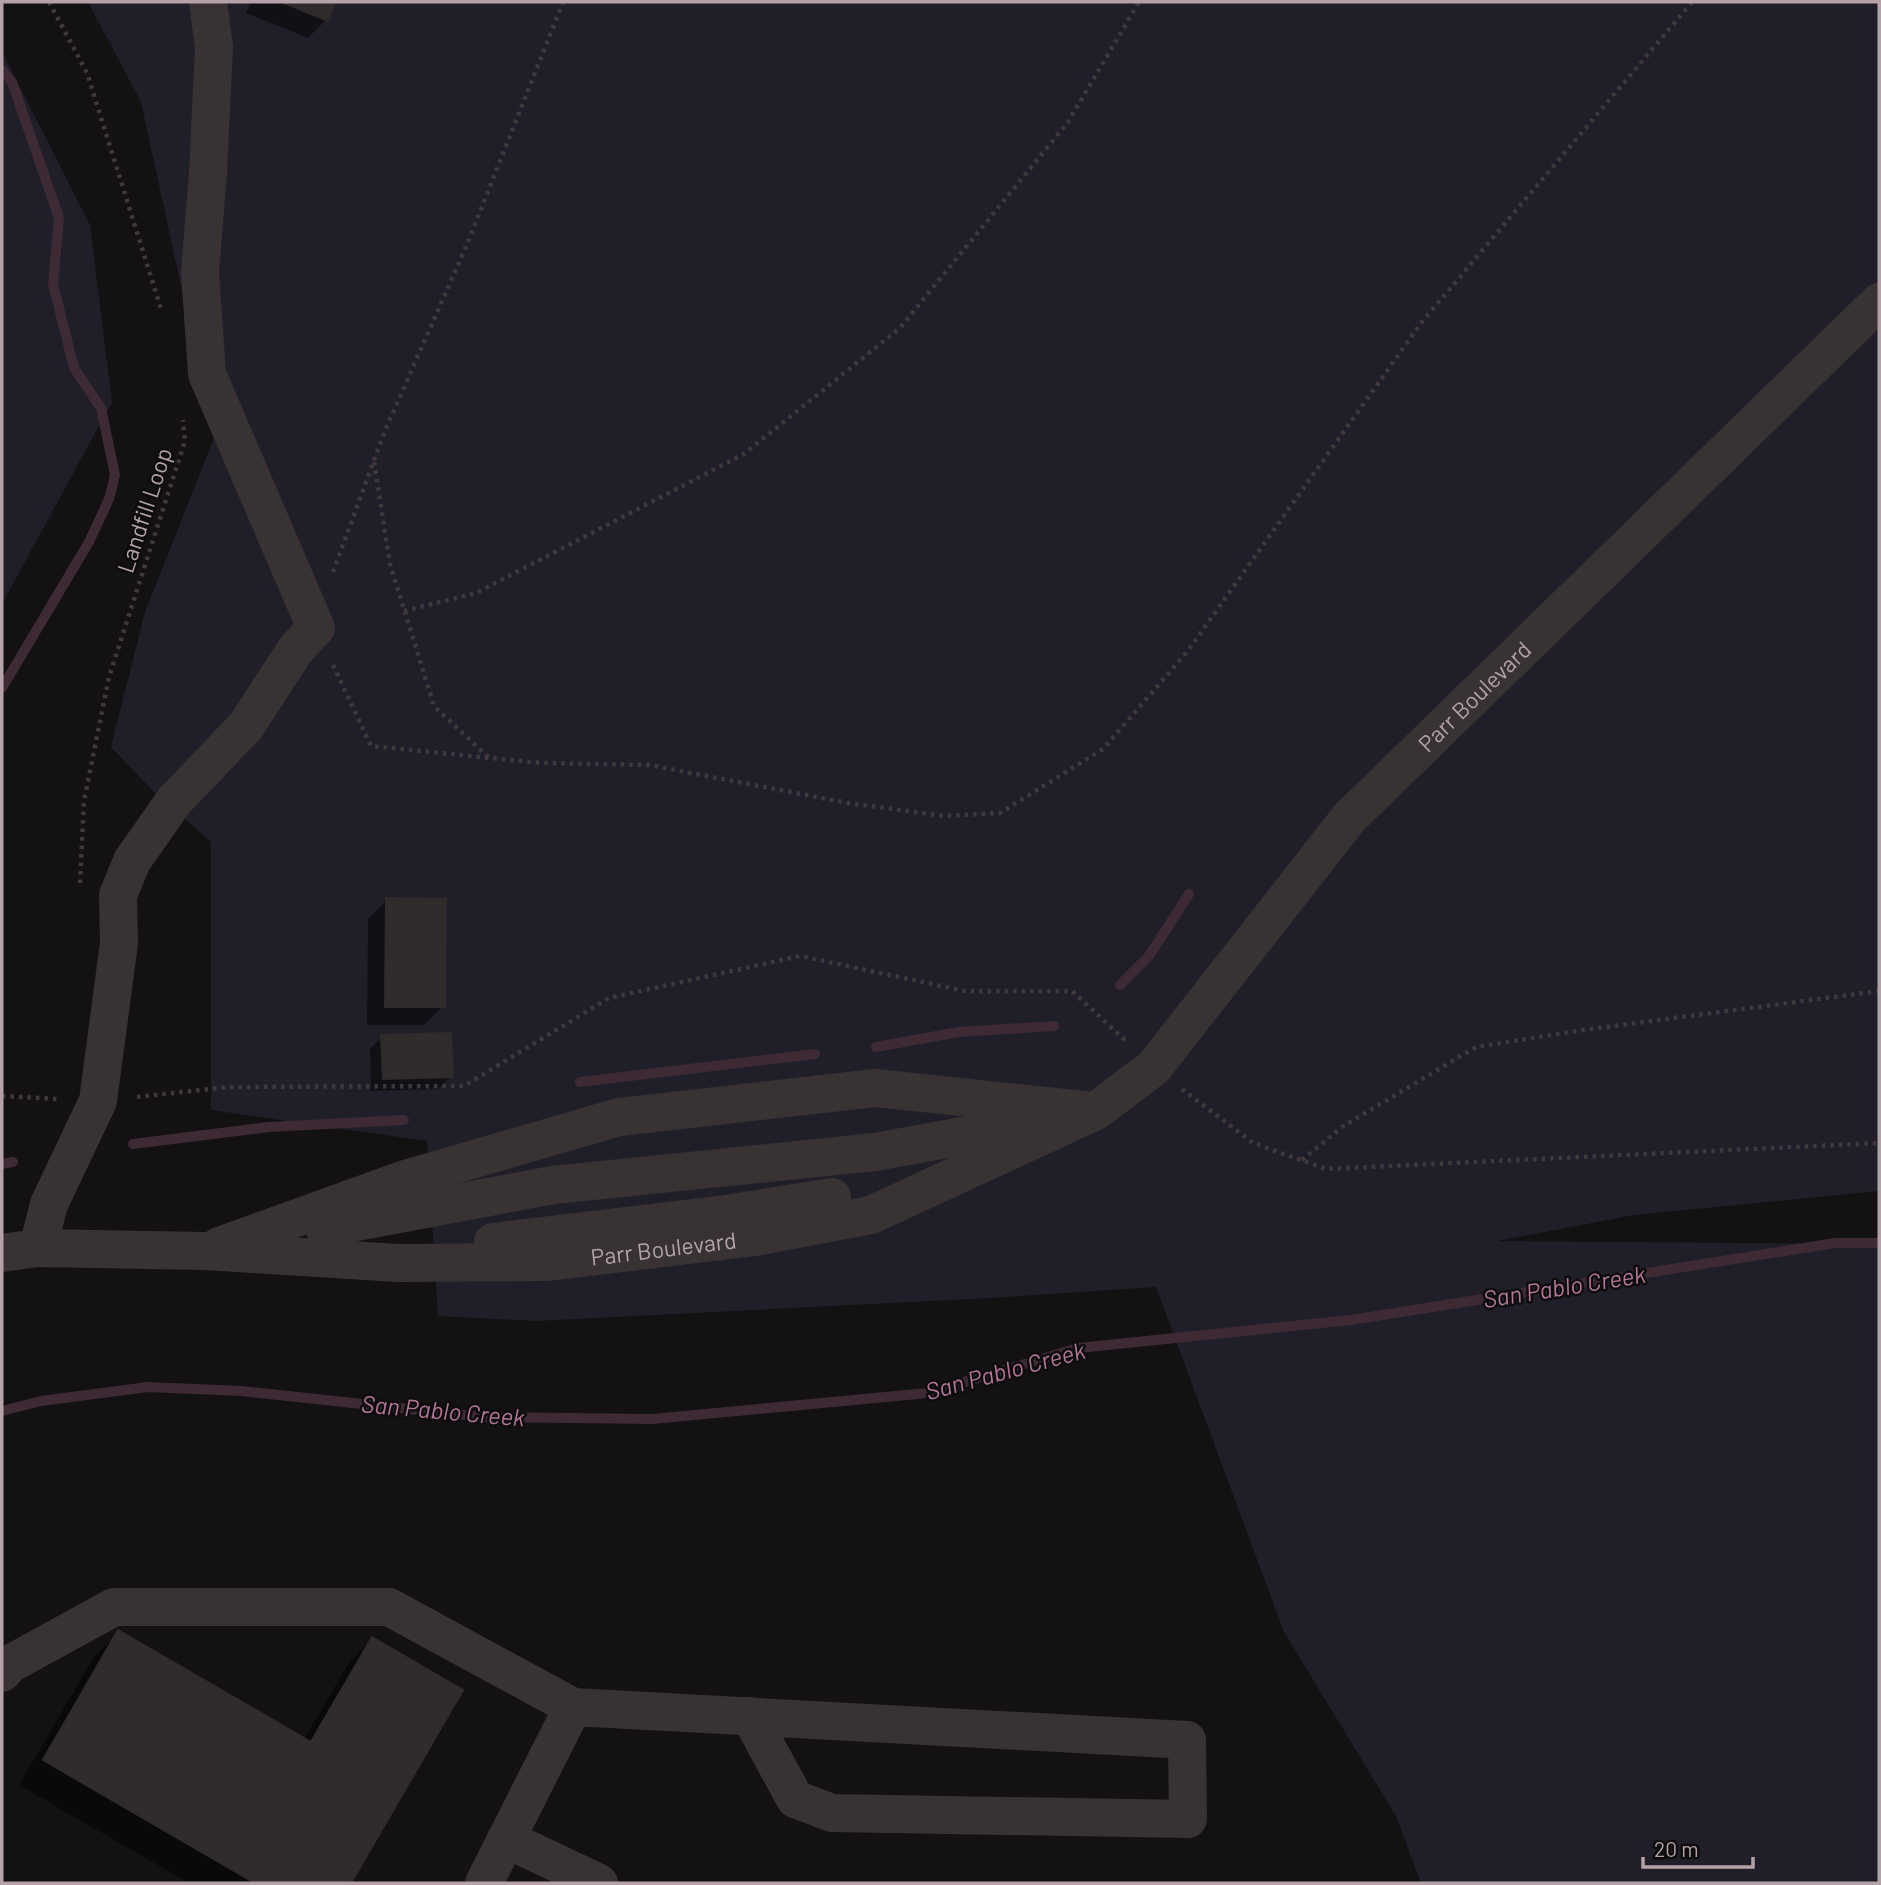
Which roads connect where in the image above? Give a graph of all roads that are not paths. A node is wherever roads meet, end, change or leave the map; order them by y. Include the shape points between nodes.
1 (208, 2) edge
2 (1879, 302) edge
3 (1096, 1111) junction
4 (20, 1251) edge
5 (205, 1251) junction
6 (2, 1673) edge
7 (573, 1707) junction
8 (750, 1716) junction
9 (506, 1839) junction
10 (484, 1883) edge
11 (599, 1883) edge

1 - 4 lane via 214,47 200,272 207,374 316,628 296,649 246,726 174,801 132,861 118,895 119,943 98,1101 49,1204
2 - 3 lane, Parr Boulevard via 1349,818 1154,1067
3 - 5 lane via 875,1152 554,1185
3 - 5 lane, Parr Boulevard via 875,1088 620,1118 402,1180
3 - 5 lane, Parr Boulevard via 871,1215 755,1237 548,1262 398,1263
4 - 5 lane, Parr Boulevard
6 - 7 lane via 10,1664 114,1607 389,1607
7 - 8 lane
7 - 9 lane
8 - 8 lane via 1187,1740 1188,1819 832,1813 795,1799
9 - 10 lane
9 - 11 lane

